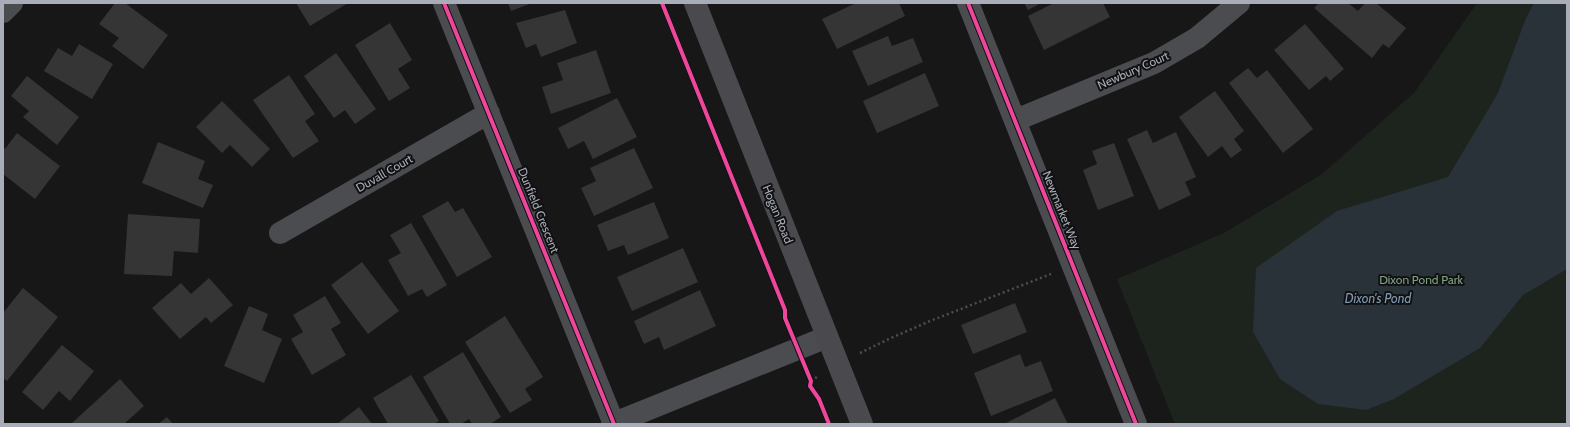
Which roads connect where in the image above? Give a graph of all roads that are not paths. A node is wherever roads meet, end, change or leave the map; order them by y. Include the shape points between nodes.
1 (12, 3) edge
2 (444, 3) edge
3 (695, 3) edge
4 (968, 3) edge
5 (1239, 3) edge
6 (3, 12) edge
7 (489, 114) junction
8 (1016, 120) junction
9 (280, 233) dead end
10 (827, 337) junction
11 (614, 424) edge
12 (862, 424) edge
13 (1136, 424) edge

1 - 6 street
2 - 7 street, Dunfield Crescent
3 - 10 street, Hogan Road
4 - 8 street, Newmarket Way
5 - 8 street, Newbury Court via 1197,38 1154,63
7 - 9 street, Duvall Court
7 - 11 street, Dunfield Crescent
8 - 13 street, Newmarket Way
10 - 11 street, Dunfield Crescent
10 - 12 street, Hogan Road

